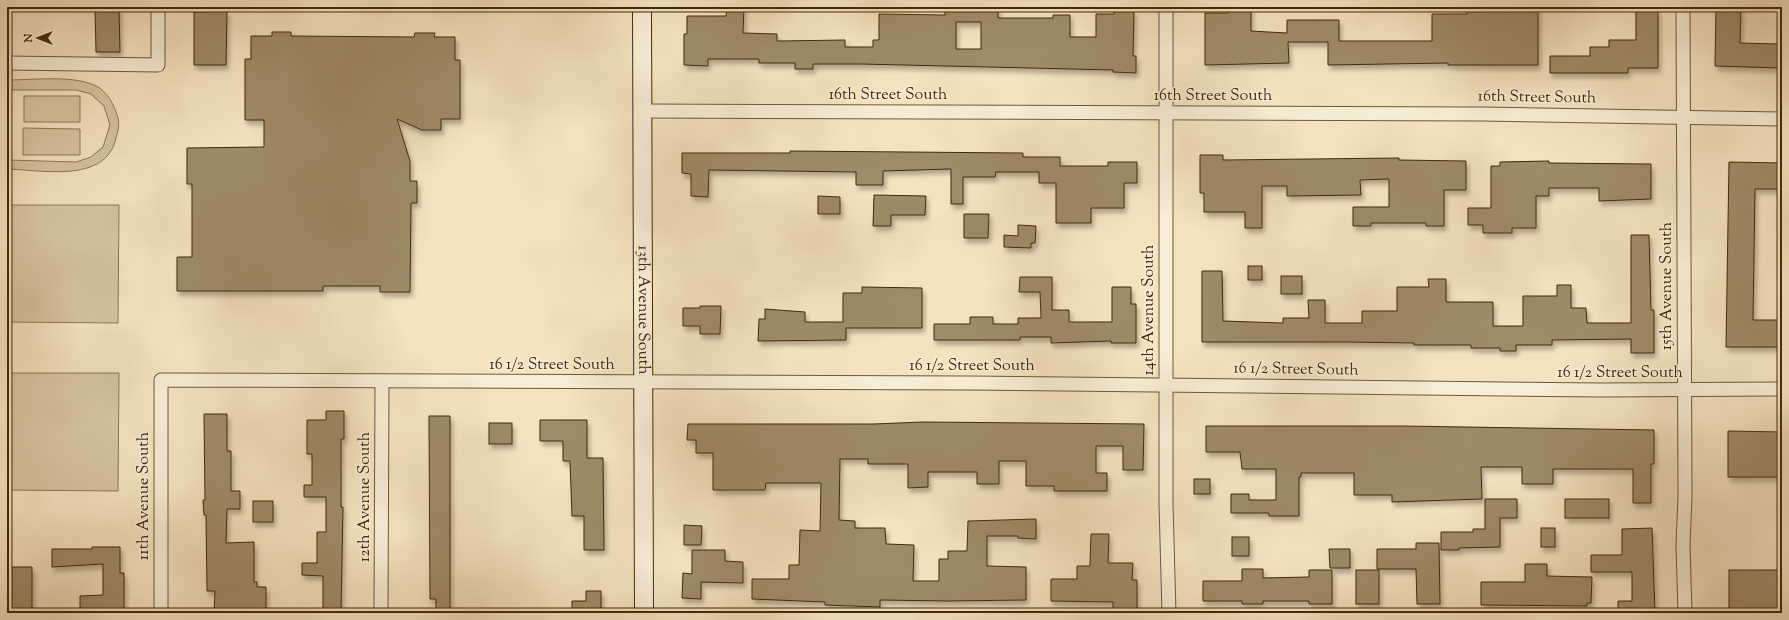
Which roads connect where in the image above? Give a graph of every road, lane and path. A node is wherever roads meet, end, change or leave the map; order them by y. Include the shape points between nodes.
1 (158, 7) edge
2 (642, 7) edge
3 (1166, 7) edge
4 (1683, 7) edge
5 (7, 63) edge
6 (643, 111) junction
7 (1166, 112) junction
8 (1684, 117) junction
9 (1782, 119) edge
10 (161, 380) joint
11 (382, 382) junction
12 (643, 382) junction
13 (1166, 386) junction
14 (1782, 389) edge
15 (1685, 390) junction
16 (162, 613) edge
17 (381, 613) edge
18 (644, 613) edge
19 (1169, 613) edge
20 (1685, 613) edge

1 - 5 street via 158,65
2 - 6 main road, 13th Avenue South
3 - 7 street, 14th Avenue South
4 - 8 street, 15th Avenue South
6 - 7 street, 16th Street South
6 - 12 main road, 13th Avenue South
7 - 8 street, 16th Street South
7 - 13 street, 14th Avenue South
8 - 9 street, 16th Street South
8 - 15 street, 15th Avenue South
10 - 11 street, 16 1/2 Street South
10 - 16 street, 11th Avenue South
11 - 12 street, 16 1/2 Street South
11 - 17 street, 12th Avenue South
12 - 13 street, 16 1/2 Street South
12 - 18 main road, 13th Avenue South
13 - 15 street, 16 1/2 Street South
13 - 19 street, 14th Avenue South
14 - 15 street, 16 1/2 Street South
15 - 20 street, 15th Avenue South via 1685,498 1682,546

